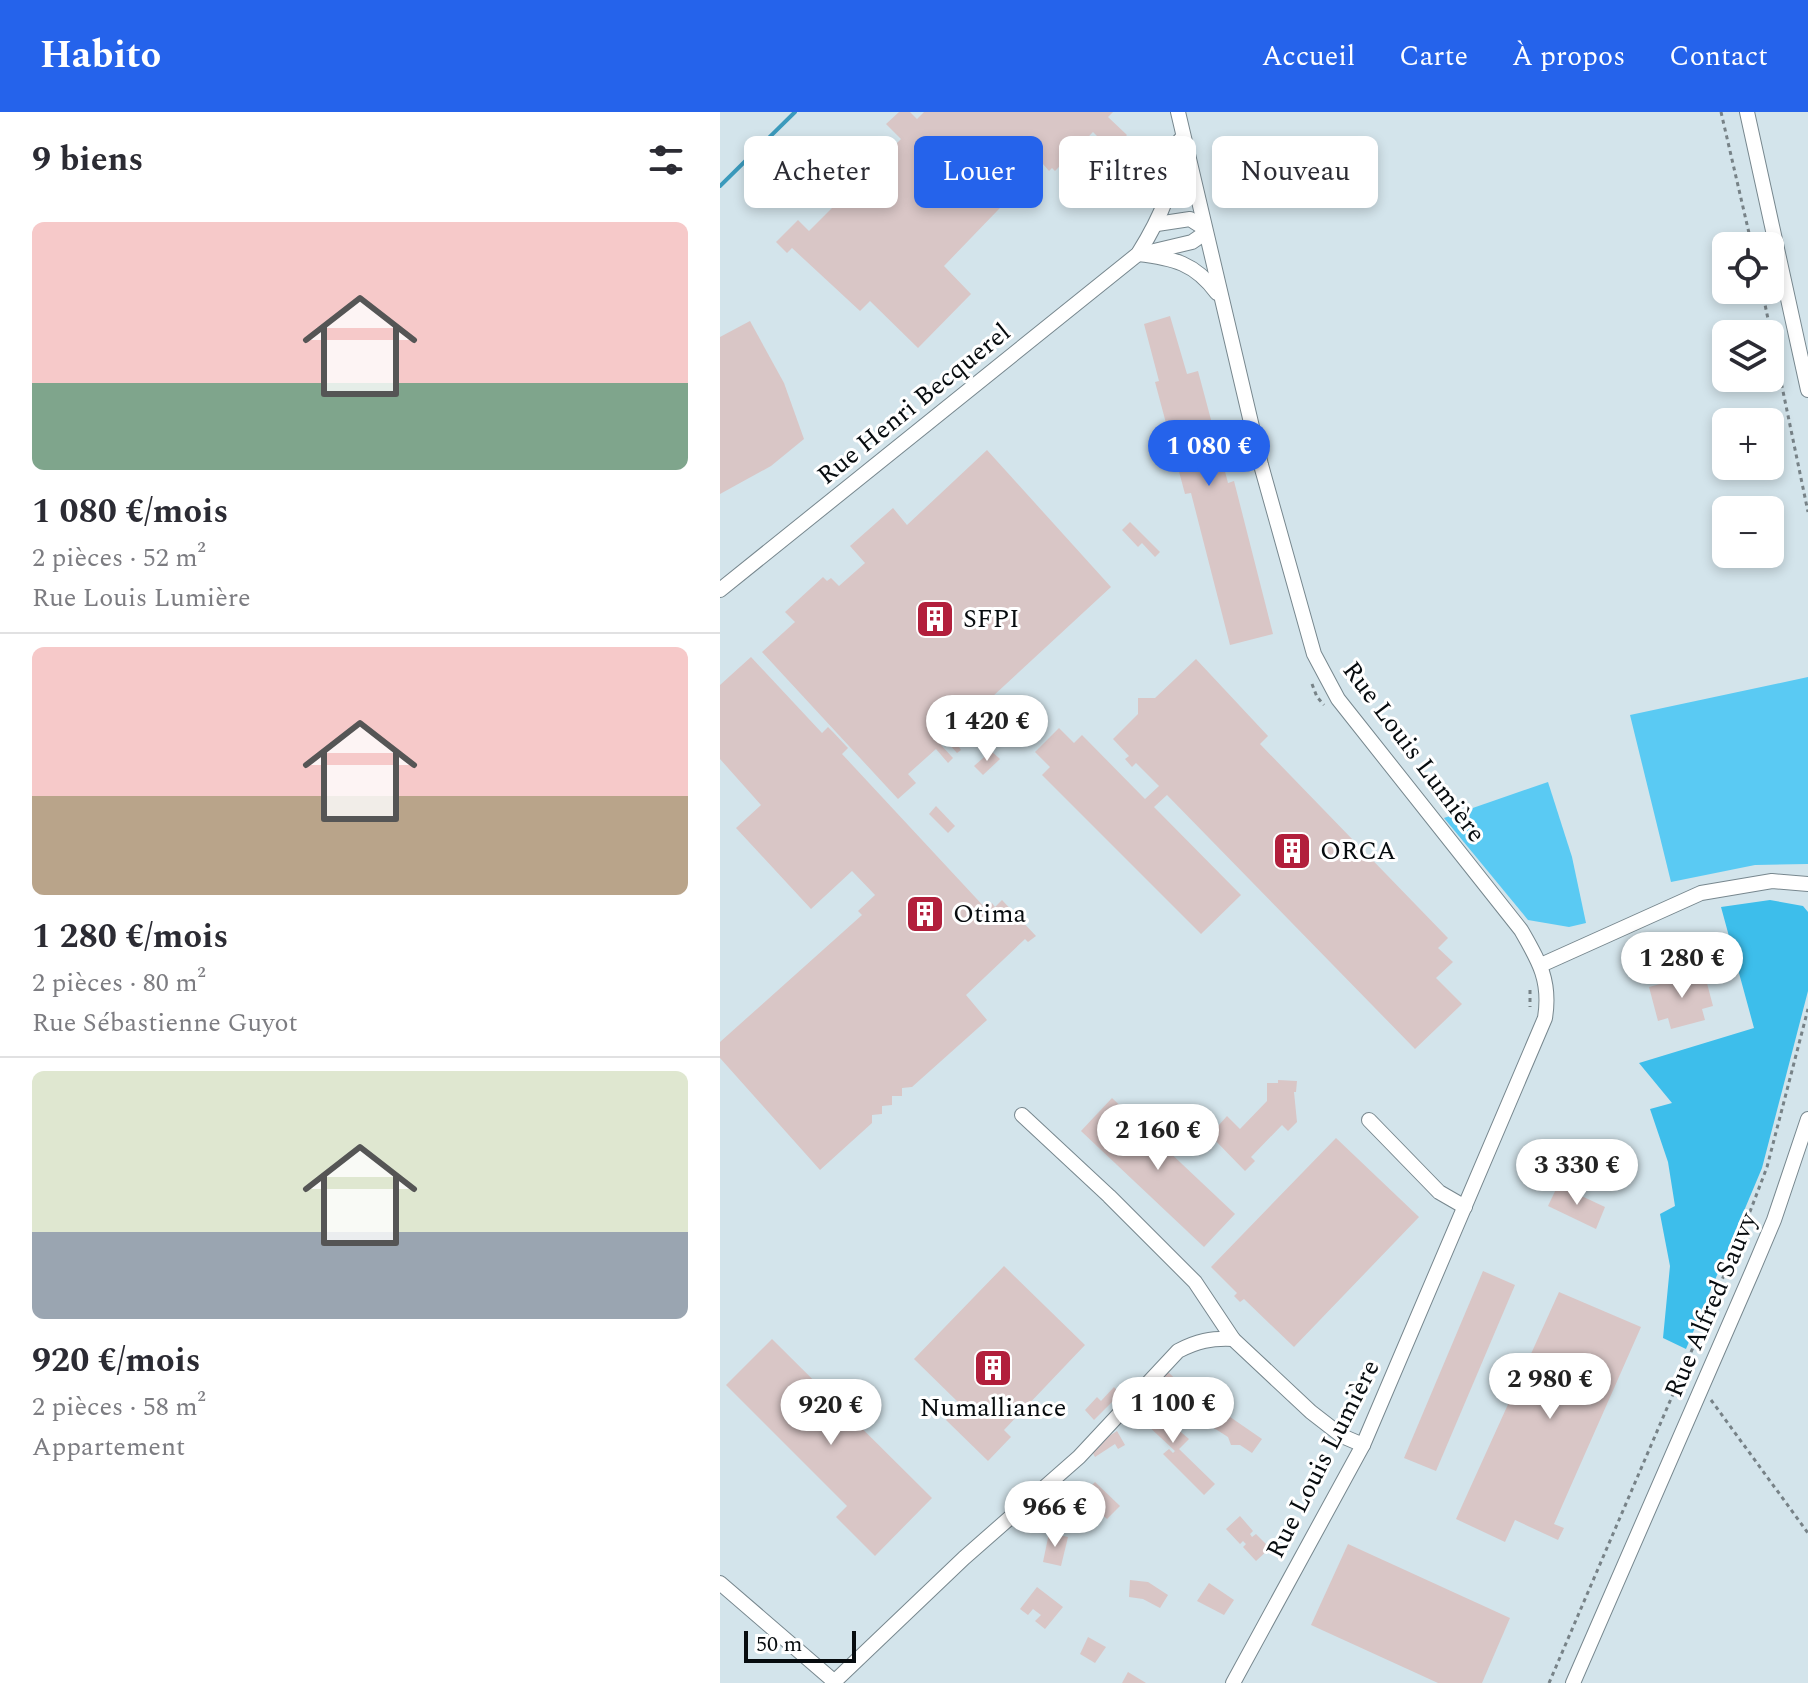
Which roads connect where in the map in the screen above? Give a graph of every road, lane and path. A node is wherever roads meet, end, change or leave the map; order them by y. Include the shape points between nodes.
1 (1178, 112) edge
2 (1721, 112) edge
3 (1747, 112) edge
4 (1181, 132) junction
5 (1157, 224) junction
6 (1204, 230) junction
7 (1749, 232) edge
8 (1138, 254) junction
9 (1221, 297) junction
10 (1765, 304) edge
11 (1808, 390) edge
12 (1808, 512) edge
13 (720, 590) edge
14 (1312, 683) dead end
15 (1327, 707) dead end
16 (1808, 884) edge
17 (1541, 965) junction
18 (1530, 982) dead end
19 (1808, 1009) edge
20 (1546, 1012) junction
21 (1022, 1115) dead end
22 (1808, 1119) edge
23 (1369, 1120) dead end
24 (1465, 1207) junction
25 (1233, 1339) junction
26 (1681, 1374) junction
27 (1702, 1388) junction
28 (1363, 1445) junction
29 (1808, 1533) edge
30 (720, 1583) edge
31 (835, 1682) edge
32 (1233, 1683) edge
33 (1549, 1683) edge
34 (1573, 1683) edge

1 - 4 street, Rue Louis Lumière
2 - 7 path
3 - 11 street
4 - 5 street, Rue Henri Becquerel via 1174,178
4 - 6 street, Rue Louis Lumière
5 - 6 street via 1190,219
5 - 8 street, Rue Henri Becquerel
6 - 8 street, Rue Henri Becquerel via 1192,242
6 - 9 street, Rue Louis Lumière
8 - 9 street via 1188,265
8 - 13 street, Rue Henri Becquerel
9 - 17 street, Rue Louis Lumière via 1314,654 1338,699 1521,930
10 - 12 path
14 - 15 path
16 - 17 street via 1772,881 1701,893
17 - 20 street, Rue Louis Lumière via 1549,996
18 - 20 path via 1531,1010
19 - 26 path via 1767,1167
20 - 24 street, Rue Louis Lumière
21 - 25 street via 1195,1282
22 - 27 street, Rue Alfred Sauvy via 1774,1220
23 - 24 street via 1439,1192
24 - 28 street, Rue Louis Lumière
25 - 28 street via 1311,1412
25 - 31 street via 1199,1341 1178,1351 1079,1457
26 - 27 path
26 - 33 path
27 - 29 path
27 - 34 street, Rue Alfred Sauvy
28 - 32 street, Rue Louis Lumière
30 - 31 street

